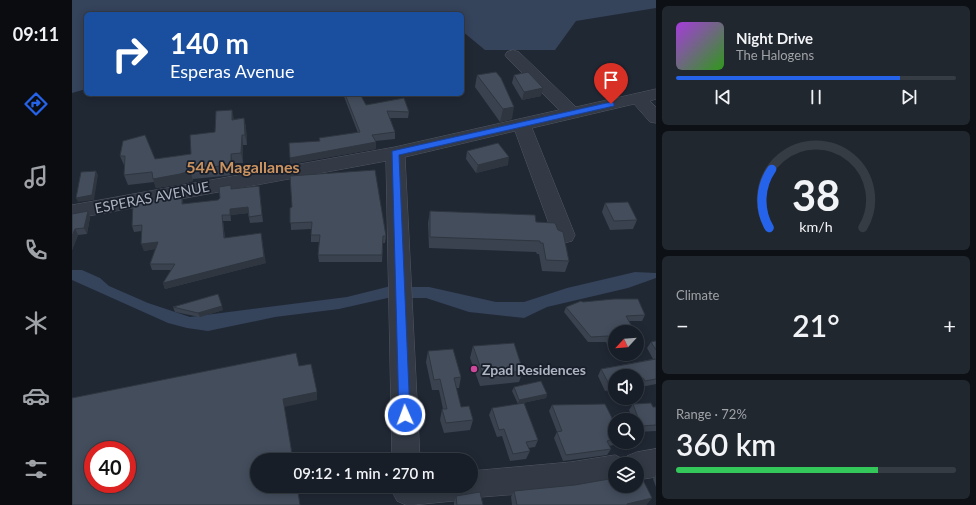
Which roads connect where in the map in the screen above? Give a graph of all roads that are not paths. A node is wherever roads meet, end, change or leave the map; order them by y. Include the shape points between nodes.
1 (513, 55) dead end
2 (656, 94) edge
3 (638, 98) junction
4 (572, 113) junction
5 (656, 118) edge
6 (522, 125) junction
7 (395, 153) junction
8 (72, 212) edge
9 (564, 235) edge
10 (406, 453) edge
11 (656, 463) edge
12 (644, 465) edge
13 (608, 470) edge
14 (478, 484) edge

1 - 4 street
2 - 3 street, ESPERAS AVENUE
3 - 4 street, ESPERAS AVENUE
3 - 5 street
4 - 6 street, ESPERAS AVENUE
6 - 7 street, ESPERAS AVENUE
6 - 9 street
7 - 8 street, ESPERAS AVENUE
7 - 10 street
11 - 12 street
13 - 14 street

